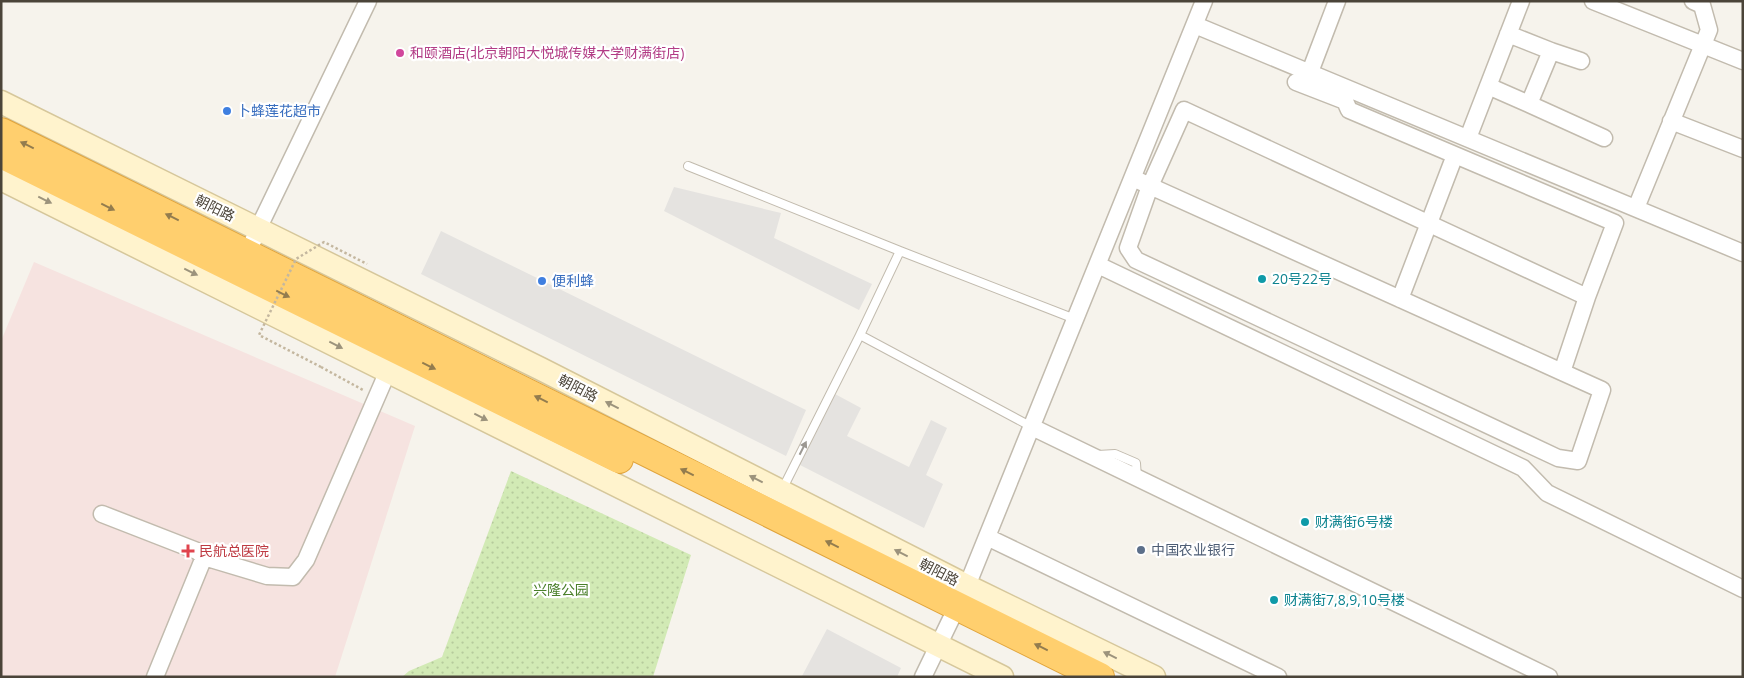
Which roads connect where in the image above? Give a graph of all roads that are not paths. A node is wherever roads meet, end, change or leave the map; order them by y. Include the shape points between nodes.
1 (368, 1) edge
2 (1204, 1) edge
3 (1337, 1) edge
4 (1521, 1) edge
5 (1593, 1) edge
6 (1693, 1) edge
7 (1195, 24) junction
8 (1508, 34) junction
9 (1703, 45) junction
10 (1551, 51) junction
11 (1743, 61) edge
12 (1581, 62) dead end
13 (1310, 72) junction
14 (1296, 82) dead end
15 (1488, 86) junction
16 (1, 102) edge
17 (1529, 104) junction
18 (1672, 121) junction
19 (1, 132) edge
20 (1468, 138) junction
21 (1604, 138) dead end
22 (1743, 149) edge
23 (1, 154) edge
24 (1455, 155) junction
25 (688, 166) dead end
26 (1133, 178) junction
27 (1, 179) edge
28 (1150, 186) junction
29 (1636, 208) junction
30 (1429, 224) junction
31 (258, 229) junction
32 (900, 251) junction
33 (1743, 252) edge
34 (1098, 265) junction
35 (240, 273) junction
36 (1587, 297) junction
37 (1400, 299) junction
38 (1075, 320) junction
39 (860, 335) junction
40 (388, 371) junction
41 (1562, 372) junction
42 (1032, 427) junction
43 (781, 491) junction
44 (102, 514) dead end
45 (987, 537) junction
46 (204, 557) junction
47 (1743, 589) edge
48 (953, 615) junction
49 (154, 677) edge
50 (923, 677) edge
51 (1002, 677) edge
52 (1060, 677) edge
53 (1100, 677) edge
54 (1154, 677) edge
55 (1278, 677) edge
56 (1549, 677) edge

1 - 31 street
2 - 7 street
3 - 13 street
4 - 8 street
5 - 9 street
6 - 9 street via 1702,5 1709,30
7 - 13 street
7 - 26 street
8 - 10 street
8 - 15 street
9 - 11 street
9 - 18 street
10 - 12 street
10 - 17 street
13 - 20 street
14 - 24 street via 1344,101 1349,110
15 - 17 street
15 - 20 street
16 - 31 street, 朝阳路
17 - 21 street
18 - 22 street
18 - 29 street
35 -> 19 highway, 朝阳路
20 - 29 street
23 -> 35 highway, 朝阳路
24 - 30 street
24 - 36 street via 1615,223
25 - 32 lane
26 - 28 street
26 - 34 street
27 -> 35 street, 朝阳路
28 - 30 street via 1184,110
28 - 37 street
28 - 41 street via 1128,248 1136,260 1558,458 1578,461 1602,390
29 - 33 street
30 - 36 street
30 - 37 street
31 - 35 street
43 -> 31 street, 朝阳路
32 - 38 lane
32 - 39 lane
34 - 38 street
34 - 47 street via 1523,468 1547,493
35 -> 40 street, 朝阳路
35 - 48 highway, 朝阳路
36 - 41 street
37 - 41 street
38 - 42 street
39 - 42 lane
43 -> 39 lane
40 - 46 street via 306,560 293,577 267,576
40 -> 48 street, 朝阳路
42 - 45 street
42 - 56 street
48 -> 43 street, 朝阳路
44 - 46 street via 198,551
45 - 48 street
45 - 55 street
46 - 49 street
48 - 50 street
48 - 51 street, 朝阳路
48 - 52 highway, 朝阳路
53 -> 48 highway, 朝阳路
54 -> 48 street, 朝阳路

